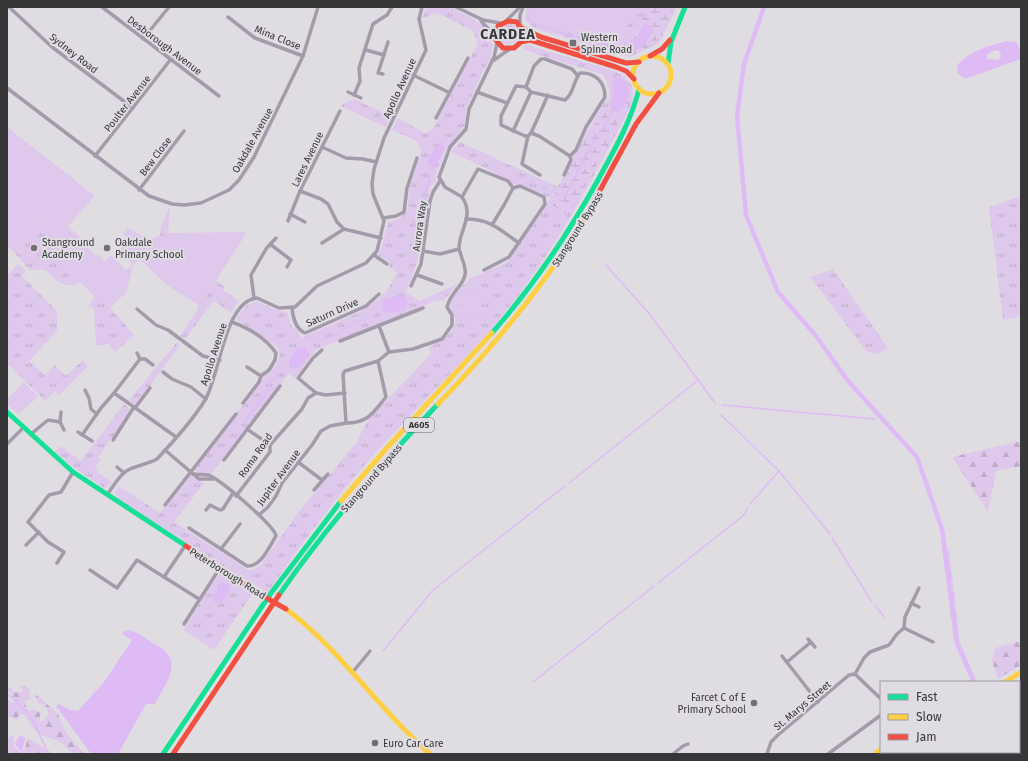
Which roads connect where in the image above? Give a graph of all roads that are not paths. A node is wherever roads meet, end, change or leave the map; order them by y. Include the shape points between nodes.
1 (9, 7) edge
2 (102, 7) edge
3 (169, 7) edge
4 (318, 7) edge
5 (392, 7) edge
6 (456, 7) edge
7 (522, 7) edge
8 (685, 7) edge
9 (420, 8) edge
10 (228, 16) dead end
11 (477, 18) junction
12 (507, 20) junction
13 (500, 23) junction
14 (521, 27) junction
15 (494, 35) junction
16 (671, 38) junction
17 (143, 39) junction
18 (388, 42) dead end
19 (521, 42) junction
20 (497, 43) junction
21 (510, 49) junction
22 (366, 50) junction
23 (384, 55) junction
24 (303, 56) junction
25 (648, 57) junction
26 (468, 58) dead end
27 (171, 59) junction
28 (639, 62) junction
29 (490, 63) junction
30 (668, 64) junction
31 (456, 65) dead end
32 (462, 68) junction
33 (383, 74) dead end
34 (413, 75) junction
35 (578, 76) junction
36 (634, 79) junction
37 (526, 87) junction
38 (7, 88) edge
39 (639, 89) junction
40 (348, 92) dead end
41 (448, 92) junction
42 (478, 92) junction
43 (531, 92) junction
44 (659, 93) junction
45 (354, 95) junction
46 (548, 95) junction
47 (218, 96) dead end
48 (361, 98) dead end
49 (506, 103) junction
50 (133, 108) junction
51 (340, 111) dead end
52 (436, 118) dead end
53 (184, 131) dead end
54 (513, 131) junction
55 (529, 135) junction
56 (322, 147) junction
57 (95, 156) junction
58 (570, 156) junction
59 (416, 158) dead end
60 (376, 162) junction
61 (564, 174) dead end
62 (540, 175) dead end
63 (405, 177) dead end
64 (410, 178) junction
65 (440, 181) junction
66 (513, 188) junction
67 (139, 190) junction
68 (300, 191) junction
69 (462, 197) junction
70 (290, 214) junction
71 (383, 218) junction
72 (466, 219) junction
73 (288, 220) dead end
74 (305, 222) dead end
75 (492, 224) junction
76 (344, 229) junction
77 (276, 238) dead end
78 (381, 238) junction
79 (322, 243) dead end
80 (519, 243) junction
81 (270, 244) junction
82 (460, 249) junction
83 (423, 251) junction
84 (374, 256) junction
85 (388, 264) dead end
86 (287, 267) dead end
87 (484, 270) dead end
88 (417, 275) junction
89 (442, 284) dead end
90 (411, 286) dead end
91 (379, 294) dead end
92 (254, 298) junction
93 (138, 308) dead end
94 (292, 308) junction
95 (423, 308) dead end
96 (232, 322) junction
97 (379, 326) junction
98 (340, 341) dead end
99 (322, 350) dead end
100 (389, 352) junction
101 (137, 353) dead end
102 (140, 359) junction
103 (220, 360) junction
104 (378, 361) junction
105 (154, 365) dead end
106 (247, 367) dead end
107 (163, 372) dead end
108 (260, 376) junction
109 (280, 386) dead end
110 (150, 388) dead end
111 (85, 390) dead end
112 (114, 393) junction
113 (316, 393) junction
114 (344, 393) junction
115 (206, 399) junction
116 (243, 403) dead end
117 (134, 407) junction
118 (7, 412) edge
119 (61, 412) dead end
120 (97, 414) junction
121 (236, 414) dead end
122 (60, 422) junction
123 (346, 423) junction
124 (23, 428) junction
125 (247, 429) junction
126 (64, 430) dead end
127 (78, 432) dead end
128 (31, 434) junction
129 (82, 435) junction
130 (176, 437) junction
131 (113, 440) dead end
132 (92, 441) dead end
133 (7, 444) edge
134 (270, 445) junction
135 (165, 450) junction
136 (224, 460) dead end
137 (298, 462) junction
138 (117, 467) dead end
139 (73, 472) junction
140 (192, 472) junction
141 (124, 473) junction
142 (328, 474) dead end
143 (322, 480) junction
144 (314, 490) dead end
145 (235, 494) junction
146 (107, 495) junction
147 (164, 505) dead end
148 (206, 510) dead end
149 (259, 515) junction
150 (240, 524) dead end
151 (189, 528) dead end
152 (39, 532) junction
153 (26, 545) dead end
154 (185, 546) junction
155 (221, 549) junction
156 (57, 563) dead end
157 (90, 570) dead end
158 (216, 574) dead end
159 (164, 577) junction
160 (919, 588) dead end
161 (199, 599) junction
162 (911, 603) junction
163 (919, 607) dead end
164 (184, 624) dead end
165 (904, 628) junction
166 (933, 642) dead end
167 (814, 647) dead end
168 (370, 650) dead end
169 (782, 656) dead end
170 (787, 662) junction
171 (1021, 672) edge
172 (352, 673) junction
173 (855, 674) junction
174 (1007, 681) edge
175 (880, 698) edge
176 (818, 702) junction
177 (880, 716) edge
178 (688, 744) dead end
179 (163, 754) edge
180 (173, 754) edge
181 (430, 754) edge
182 (673, 754) edge
183 (767, 754) edge
184 (828, 754) edge

1 - 50 street, Sydney Road via 52,47
2 - 17 street, Desborough Avenue
3 - 17 street
4 - 24 street, Oakdale Avenue
5 - 22 street via 387,15 373,24
6 - 11 street
7 - 12 street
7 - 14 street
8 - 16 main road
9 - 34 street, Apollo Avenue via 419,19 426,50
10 - 24 street, Mina Close via 255,38
11 - 13 street
11 - 15 street via 486,24
12 - 13 main road
12 - 14 main road via 512,20
13 - 15 main road
14 - 19 main road
14 - 28 main road via 541,37 626,63
15 - 20 main road
16 - 25 main road via 662,49
16 - 30 main road
17 - 27 street, Desborough Avenue
18 - 23 street
19 - 21 main road
19 - 36 main road via 534,42 616,67
20 - 21 main road via 503,48
20 - 29 street via 496,53
21 - 29 street
22 - 23 street
22 - 45 street via 360,68 360,81
23 - 33 street via 378,73
24 - 67 street, Oakdale Avenue via 254,157 239,180 228,190 201,203 184,205 160,201
25 - 28 main road
25 - 30 main road via 659,58
26 - 32 street
27 - 47 street, Desborough Avenue
27 - 50 street, Poulter Avenue
28 - 36 main road
29 - 42 street
30 - 44 main road via 671,72 670,81
31 - 32 street
32 - 41 street
34 - 41 street
34 - 60 street, Apollo Avenue via 384,138
35 - 37 street via 567,67 541,59 534,66
35 - 46 street via 569,97 565,100
35 - 58 street via 584,73 597,77 605,97 586,127 576,150
36 - 39 main road
37 - 43 street
37 - 49 street via 516,86
38 - 57 street, Oakdale Avenue
39 - 44 main road via 648,94
39 - 179 main road, Stanground Bypass / A605 via 637,101 610,159 591,194 541,272 486,341 362,474 322,524 275,587
40 - 45 street
41 - 52 street
42 - 49 street
42 - 65 street via 469,109 466,129 447,154 440,171
43 - 46 street
43 - 54 street
44 - 180 main road, Stanground Bypass / A605 via 644,109 584,221 537,291 499,338 391,453 328,528 284,587
45 - 48 street
46 - 55 street
49 - 54 street via 500,121 501,125
50 - 57 street, Poulter Avenue
51 - 56 street, Lares Avenue
53 - 67 street, Bew Close
54 - 55 street
55 - 58 street via 539,136
55 - 62 street via 522,164
56 - 60 street via 346,158
56 - 68 street, Lares Avenue
57 - 67 street, Oakdale Avenue
58 - 61 street
59 - 64 street
60 - 71 street, Apollo Avenue via 372,187
63 - 64 street
64 - 71 street via 404,212
65 - 69 street
65 - 83 street, Aurora Way via 430,201
66 - 69 street via 508,181 478,169
66 - 75 street
66 - 80 street via 520,186 544,197 545,200 545,204
68 - 70 street, Lares Avenue
68 - 76 street via 328,204 337,222
69 - 72 street via 466,205
70 - 73 street, Lares Avenue
70 - 74 street
71 - 78 street, Apollo Avenue
72 - 75 street via 480,219
72 - 82 street
75 - 80 street
76 - 78 street
76 - 79 street
77 - 81 street
78 - 84 street, Apollo Avenue
80 - 87 street via 503,262
81 - 86 street via 291,260
81 - 92 street via 251,275
82 - 83 street via 440,254
82 - 100 street via 466,274 460,286 449,298 447,307 452,315 452,325 442,339 413,349
83 - 88 street, Aurora Way
84 - 85 street
84 - 94 street via 366,263 313,289 300,304
88 - 89 street
88 - 90 street, Aurora Way
91 - 94 street, Saturn Drive via 357,310 305,333 294,321
92 - 94 street via 279,308
92 - 96 street, Apollo Avenue via 244,303
93 - 103 street via 156,325 168,330 203,356
95 - 97 street
96 - 103 street, Apollo Avenue
96 - 108 street via 247,328 276,353 269,370
97 - 98 street
97 - 100 street
99 - 113 street via 298,378
100 - 104 street
101 - 102 street
102 - 105 street
102 - 112 street
103 - 115 street, Apollo Avenue
104 - 114 street via 345,371
104 - 123 street, Jupiter Avenue via 386,397 366,420
106 - 108 street
107 - 115 street via 191,387
108 - 116 street via 259,382
109 - 125 street
110 - 117 street
111 - 120 street via 91,409
112 - 117 street
112 - 120 street
113 - 114 street
113 - 134 street, Roma Road via 308,398 302,409
114 - 123 street
115 - 130 street, Apollo Avenue
117 - 130 street
117 - 131 street
118 - 124 main road, Peterborough Road
119 - 122 street
120 - 129 street
121 - 140 street via 214,438
122 - 126 street
122 - 128 street via 48,420
123 - 137 street, Jupiter Avenue via 330,426 321,431
124 - 128 main road, Peterborough Road
124 - 133 street
125 - 134 street
125 - 136 street
127 - 129 street
128 - 139 main road, Peterborough Road
129 - 132 street
130 - 135 street, Apollo Avenue
134 - 145 street, Roma Road via 270,452
135 - 140 street
135 - 141 street, Apollo Avenue via 148,464
137 - 143 street
137 - 149 street, Jupiter Avenue via 268,507
138 - 141 street
139 - 146 main road, Peterborough Road
139 - 152 street via 61,492 49,495 28,522
140 - 145 street via 207,475
140 - 147 street
141 - 146 street
142 - 143 street
143 - 144 street
145 - 148 street, Roma Road via 223,509 210,505
145 - 149 street
146 - 154 main road, Peterborough Road
149 - 155 street via 273,529 276,536 258,564 247,566
150 - 155 street
151 - 155 street
152 - 153 street
152 - 156 street via 48,542 64,552
154 - 159 street
154 - 172 main road, Peterborough Road, bridge via 286,609 318,633
157 - 159 street via 117,588 137,560
158 - 161 street
159 - 161 street
160 - 162 street
161 - 164 street
162 - 163 street
162 - 165 street
165 - 166 street
165 - 173 street via 889,645 870,652
167 - 170 street via 809,641
168 - 172 street
169 - 170 street
170 - 176 street
171 - 174 main road
172 - 181 main road, Peterborough Road via 401,728
173 - 175 street
173 - 176 street, St. Marys Street via 849,676
176 - 183 street, St. Marys Street via 771,742
177 - 184 street
178 - 182 street

